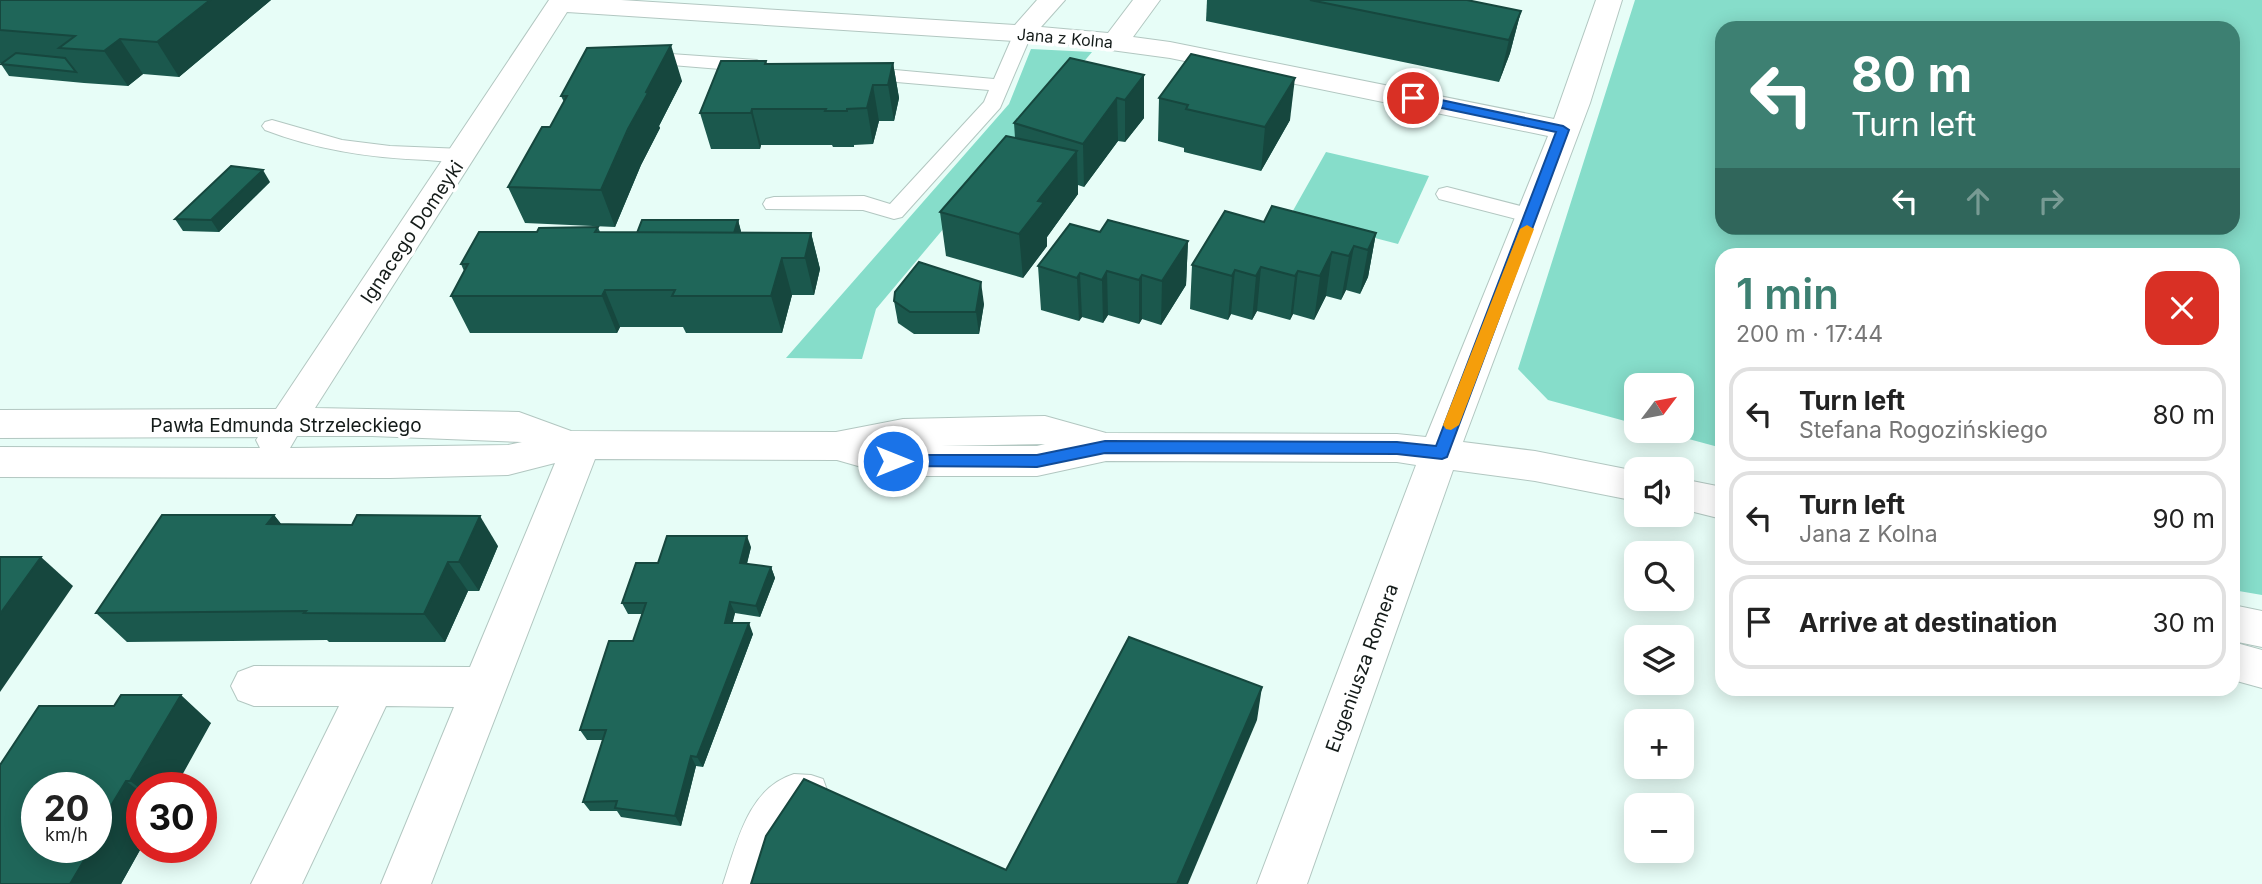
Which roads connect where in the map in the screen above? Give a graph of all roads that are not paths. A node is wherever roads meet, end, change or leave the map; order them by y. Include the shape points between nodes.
1 (1052, 0) edge
2 (1147, 0) edge
3 (1609, 0) edge
4 (561, 2) edge
5 (1023, 33) junction
6 (1115, 42) junction
7 (636, 58) edge
8 (775, 68) edge
9 (845, 72) edge
10 (1000, 85) junction
11 (272, 126) dead end
12 (1563, 130) junction
13 (463, 155) junction
14 (1447, 194) dead end
15 (774, 204) dead end
16 (1532, 216) junction
17 (0, 424) edge
18 (285, 424) junction
19 (575, 446) junction
20 (1442, 453) junction
21 (0, 462) edge
22 (260, 462) junction
23 (1624, 484) edge
24 (1694, 497) edge
25 (1715, 501) edge
26 (2240, 624) edge
27 (2262, 629) edge
28 (2240, 664) edge
29 (2262, 669) edge
30 (254, 686) dead end
31 (372, 687) junction
32 (484, 687) junction
33 (811, 790) edge
34 (276, 884) edge
35 (406, 884) edge
36 (740, 884) edge
37 (1282, 884) edge

1 - 5 street
2 - 6 street
3 - 12 street, Eugeniusza Romera
4 - 5 street, Jana z Kolna
4 - 13 street, Ignacego Domeyki
5 - 6 street, Jana z Kolna
5 - 10 lane
6 - 12 street, Jana z Kolna
7 - 8 lane
9 - 10 lane
10 - 15 lane via 993,104 894,212 864,203
11 - 13 lane via 309,139 367,150
12 - 16 street, Eugeniusza Romera
13 - 18 street, Ignacego Domeyki
14 - 16 lane
16 - 20 street, Eugeniusza Romera
17 - 18 street, Pawła Edmunda Strzeleckiego
18 - 19 street, Pawła Edmunda Strzeleckiego via 519,426
18 - 22 street, Ignacego Domeyki
19 - 20 street, Pawła Edmunda Strzeleckiego via 836,446 893,461 1037,461 1105,447 1397,448
19 - 22 street, Pawła Edmunda Strzeleckiego via 508,460
19 - 32 street
20 - 23 street, Pawła Edmunda Strzeleckiego
20 - 37 street, Eugeniusza Romera
21 - 22 street, Pawła Edmunda Strzeleckiego
24 - 25 street
26 - 27 street
28 - 29 street
30 - 31 street
31 - 32 street
31 - 34 street
32 - 35 street
33 - 36 lane via 792,789 776,801 763,822

